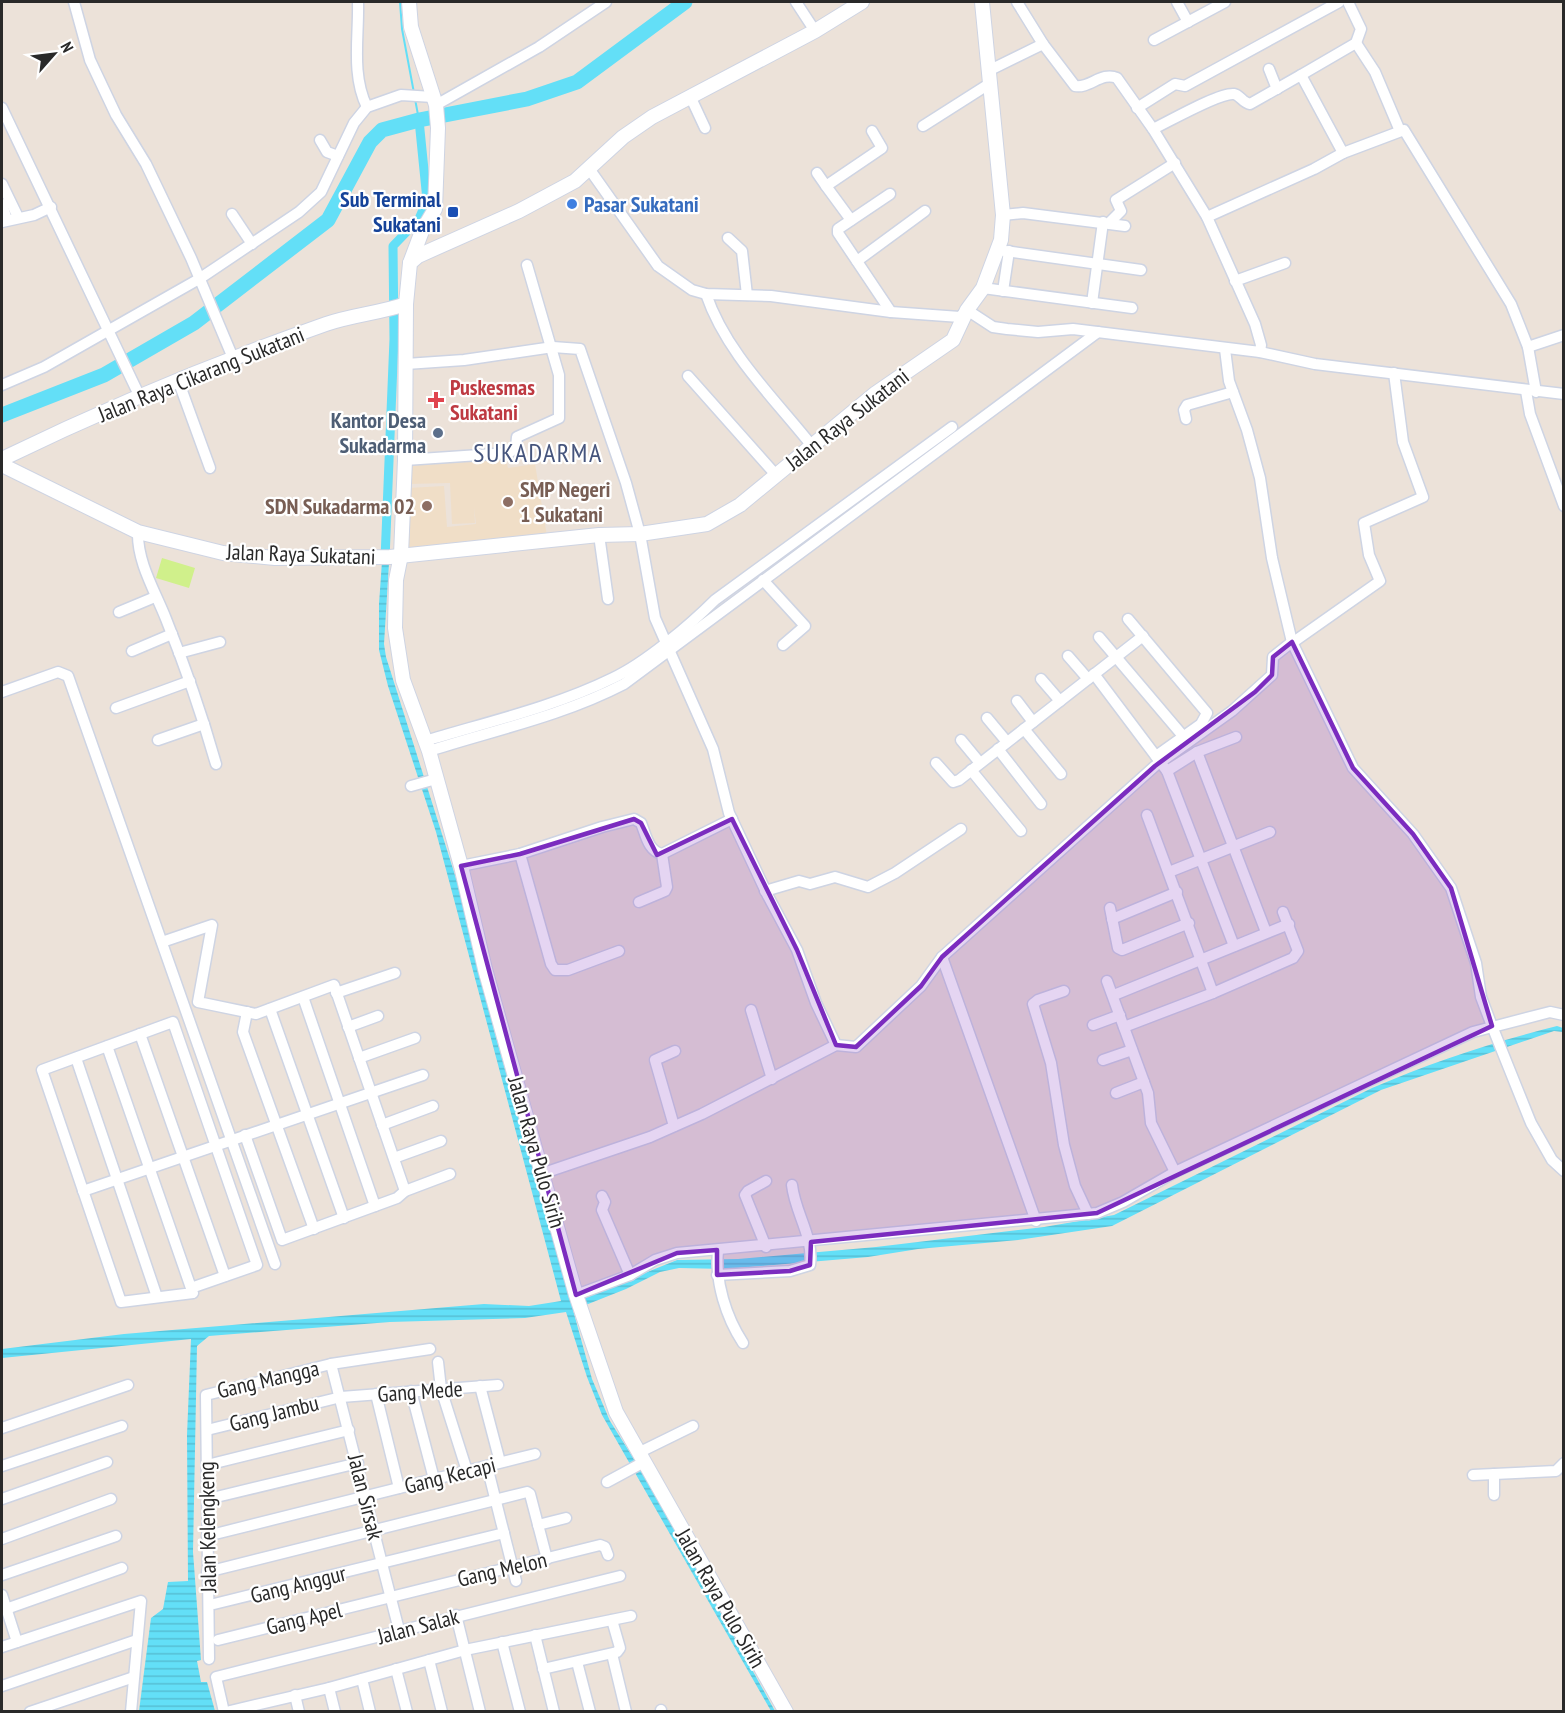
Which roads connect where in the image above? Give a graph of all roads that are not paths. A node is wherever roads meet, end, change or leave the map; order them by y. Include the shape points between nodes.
1 (74, 2) edge
2 (358, 2) edge
3 (409, 2) edge
4 (606, 2) edge
5 (796, 2) edge
6 (862, 2) edge
7 (982, 2) edge
8 (1017, 2) edge
9 (1177, 2) edge
10 (1225, 2) edge
11 (1339, 2) edge
12 (1348, 2) edge
13 (1188, 22) junction
14 (815, 31) junction
15 (1154, 40) dead end
16 (1356, 43) junction
17 (1043, 44) junction
18 (1269, 69) dead end
19 (1301, 75) junction
20 (989, 78) junction
21 (1277, 89) junction
22 (691, 98) junction
23 (431, 103) junction
24 (367, 107) junction
25 (2, 108) edge
26 (1137, 108) junction
27 (922, 126) dead end
28 (705, 128) dead end
29 (1153, 129) junction
30 (872, 131) dead end
31 (1400, 131) junction
32 (320, 140) dead end
33 (1343, 153) junction
34 (338, 156) junction
35 (1175, 164) junction
36 (590, 170) junction
37 (817, 173) dead end
38 (2, 184) edge
39 (826, 186) junction
40 (890, 194) dead end
41 (2, 204) edge
42 (51, 207) junction
43 (925, 211) dead end
44 (232, 214) dead end
45 (1003, 214) junction
46 (1207, 217) junction
47 (9, 220) edge
48 (851, 220) junction
49 (1106, 223) junction
50 (1125, 226) dead end
51 (728, 238) dead end
52 (252, 244) junction
53 (1003, 251) junction
54 (856, 261) junction
55 (1285, 262) dead end
56 (410, 263) junction
57 (527, 265) dead end
58 (1099, 265) junction
59 (1141, 270) dead end
60 (199, 279) junction
61 (1235, 281) junction
62 (983, 288) junction
63 (1003, 291) junction
64 (706, 294) junction
65 (747, 296) junction
66 (1092, 303) junction
67 (397, 307) junction
68 (1132, 308) dead end
69 (967, 310) junction
70 (891, 312) junction
71 (106, 331) junction
72 (1098, 332) junction
73 (1563, 335) edge
74 (553, 347) junction
75 (1528, 347) junction
76 (1225, 349) junction
77 (1260, 352) junction
78 (233, 358) junction
79 (406, 364) junction
80 (1394, 373) junction
81 (688, 376) dead end
82 (178, 380) junction
83 (2, 385) edge
84 (136, 391) junction
85 (1531, 391) junction
86 (1233, 392) junction
87 (1563, 394) edge
88 (1186, 419) dead end
89 (952, 427) dead end
90 (812, 446) junction
91 (2, 459) edge
92 (405, 460) junction
93 (2, 465) edge
94 (210, 468) dead end
95 (776, 475) junction
96 (1563, 506) edge
97 (138, 532) junction
98 (640, 534) junction
99 (599, 535) junction
100 (806, 542) junction
101 (390, 557) junction
102 (763, 580) junction
103 (155, 597) junction
104 (608, 599) dead end
105 (119, 612) dead end
106 (1128, 619) dead end
107 (172, 634) junction
108 (1143, 636) junction
109 (1099, 637) dead end
110 (220, 642) dead end
111 (1292, 643) junction
112 (783, 645) dead end
113 (132, 651) dead end
114 (670, 651) junction
115 (179, 653) junction
116 (1068, 656) dead end
117 (1116, 657) junction
118 (1091, 676) junction
119 (1041, 679) dead end
120 (190, 681) junction
121 (2, 692) edge
122 (1017, 701) dead end
123 (1060, 701) junction
124 (116, 708) dead end
125 (529, 716) junction
126 (502, 717) junction
127 (987, 718) dead end
128 (204, 724) junction
129 (1029, 725) junction
130 (512, 726) junction
131 (1183, 736) junction
132 (1236, 737) dead end
133 (158, 740) dead end
134 (961, 740) dead end
135 (427, 746) junction
136 (1003, 746) junction
137 (1197, 752) junction
138 (936, 763) dead end
139 (1161, 763) junction
140 (216, 764) dead end
141 (975, 767) junction
142 (1061, 774) dead end
143 (1041, 804) dead end
144 (1147, 815) dead end
145 (732, 819) junction
146 (961, 829) dead end
147 (1021, 831) dead end
148 (1270, 832) dead end
149 (1233, 846) junction
150 (520, 854) junction
151 (662, 854) junction
152 (1202, 858) junction
153 (461, 866) junction
154 (1169, 872) junction
155 (765, 891) junction
156 (1177, 892) junction
157 (639, 902) dead end
158 (1283, 912) dead end
159 (1189, 923) junction
160 (1289, 924) junction
161 (1266, 932) junction
162 (162, 942) junction
163 (1234, 946) junction
164 (619, 951) dead end
165 (942, 957) junction
166 (1202, 960) junction
167 (395, 973) dead end
168 (1107, 981) dead end
169 (1064, 991) dead end
170 (336, 993) junction
171 (1213, 993) junction
172 (1114, 994) junction
173 (303, 997) junction
174 (270, 1009) junction
175 (752, 1010) dead end
176 (247, 1012) junction
177 (1120, 1015) junction
178 (1563, 1015) edge
179 (378, 1016) dead end
180 (1093, 1025) dead end
181 (348, 1027) junction
182 (1125, 1027) junction
183 (1493, 1029) junction
184 (140, 1034) junction
185 (415, 1038) dead end
186 (836, 1045) junction
187 (107, 1046) junction
188 (1132, 1050) junction
189 (675, 1051) dead end
190 (76, 1058) junction
191 (359, 1058) junction
192 (1103, 1060) dead end
193 (423, 1075) dead end
194 (772, 1079) junction
195 (1144, 1082) junction
196 (371, 1093) junction
197 (1116, 1093) dead end
198 (339, 1103) junction
199 (433, 1106) dead end
200 (308, 1114) junction
201 (277, 1124) junction
202 (382, 1125) junction
203 (674, 1126) junction
204 (245, 1135) junction
205 (231, 1139) junction
206 (441, 1141) dead end
207 (215, 1145) junction
208 (183, 1156) junction
209 (394, 1158) junction
210 (150, 1168) junction
211 (1563, 1171) edge
212 (1175, 1172) junction
213 (544, 1173) junction
214 (450, 1174) dead end
215 (117, 1179) junction
216 (766, 1181) dead end
217 (792, 1185) dead end
218 (83, 1191) junction
219 (405, 1191) junction
220 (602, 1196) dead end
221 (375, 1206) junction
222 (1088, 1214) junction
223 (344, 1218) junction
224 (1036, 1221) junction
225 (314, 1229) junction
226 (810, 1245) junction
227 (766, 1247) junction
228 (718, 1253) junction
229 (275, 1264) dead end
230 (718, 1273) junction
231 (630, 1275) junction
232 (225, 1276) junction
233 (191, 1288) junction
234 (158, 1297) junction
235 (578, 1302) junction
236 (743, 1343) dead end
237 (430, 1349) dead end
238 (438, 1362) dead end
239 (331, 1364) junction
240 (128, 1385) dead end
241 (498, 1385) dead end
242 (480, 1386) junction
243 (441, 1389) junction
244 (411, 1391) junction
245 (376, 1394) junction
246 (206, 1395) joint
247 (341, 1396) junction
248 (122, 1426) dead end
249 (693, 1426) dead end
250 (2, 1428) edge
251 (207, 1430) junction
252 (349, 1430) junction
253 (535, 1454) dead end
254 (107, 1462) dead end
255 (500, 1462) junction
256 (638, 1462) junction
257 (358, 1463) junction
258 (1563, 1463) edge
259 (207, 1465) junction
260 (2, 1466) edge
261 (487, 1466) junction
262 (466, 1471) junction
263 (1494, 1474) junction
264 (1473, 1476) dead end
265 (434, 1479) junction
266 (607, 1482) dead end
267 (399, 1488) junction
268 (1494, 1495) dead end
269 (366, 1496) junction
270 (111, 1499) dead end
271 (208, 1499) junction
272 (2, 1500) edge
273 (496, 1501) junction
274 (566, 1518) dead end
275 (538, 1525) junction
276 (374, 1530) junction
277 (504, 1533) junction
278 (116, 1536) dead end
279 (207, 1536) junction
280 (2, 1539) edge
281 (608, 1555) dead end
282 (547, 1559) junction
283 (382, 1563) junction
284 (512, 1567) junction
285 (122, 1568) dead end
286 (207, 1572) junction
287 (2, 1575) edge
288 (620, 1576) dead end
289 (516, 1581) dead end
290 (2, 1595) edge
291 (390, 1596) junction
292 (214, 1604) dead end
293 (6, 1609) junction
294 (456, 1616) junction
295 (631, 1616) dead end
296 (612, 1620) junction
297 (399, 1630) junction
298 (535, 1635) junction
299 (137, 1640) junction
300 (218, 1640) dead end
301 (17, 1642) junction
302 (502, 1642) junction
303 (2, 1647) edge
304 (465, 1650) junction
305 (612, 1654) junction
306 (209, 1659) dead end
307 (429, 1660) junction
308 (577, 1662) junction
309 (396, 1669) junction
310 (543, 1669) junction
311 (134, 1677) junction
312 (363, 1679) junction
313 (2, 1686) edge
314 (329, 1688) junction
315 (295, 1695) junction
316 (262, 1707) edge
317 (230, 1711) edge
318 (30, 1712) edge
319 (131, 1712) edge
320 (224, 1712) edge
321 (299, 1712) edge
322 (335, 1712) edge
323 (370, 1712) edge
324 (407, 1712) edge
325 (442, 1712) edge
326 (480, 1712) edge
327 (520, 1712) edge
328 (554, 1712) edge
329 (590, 1712) edge
330 (626, 1712) edge
331 (786, 1712) edge

1 - 60 street via 90,60 116,115 146,164
2 - 24 street via 357,71
3 - 23 street, Jalan Raya Sukatani via 411,27
4 - 23 street via 539,47
5 - 14 street
6 - 14 street
7 - 20 street, Jalan Raya Sukatani
8 - 17 street
9 - 13 street
10 - 13 street
11 - 26 street via 1185,86 1175,84
12 - 16 street via 1361,29
13 - 15 street
14 - 22 street
16 - 19 street
16 - 31 street via 1375,72
17 - 20 street
17 - 26 street via 1075,86 1115,76
18 - 21 street
19 - 21 street
19 - 33 street
20 - 27 street
20 - 45 street, Jalan Raya Sukatani
21 - 29 street via 1250,104 1228,95
22 - 28 street
22 - 36 street via 652,117
23 - 24 street via 402,95
23 - 56 street, Jalan Raya Sukatani via 438,128 435,209
24 - 34 street via 354,123
25 - 42 street
26 - 29 street
29 - 35 street
30 - 39 street via 882,148
31 - 33 street
31 - 75 street via 1408,134 1499,280
32 - 34 street via 327,152
33 - 46 street
34 - 52 street via 321,192
35 - 46 street
35 - 49 street via 1116,201 1120,211
36 - 56 street via 519,211
36 - 64 street via 658,266 681,284
37 - 39 street
38 - 47 street
39 - 48 street
40 - 48 street
41 - 47 street
42 - 47 street
42 - 71 street
43 - 54 street
44 - 52 street
45 - 49 street
45 - 53 street, Jalan Raya Sukatani
46 - 61 street
48 - 54 street via 838,232
49 - 50 street
49 - 58 street
51 - 65 street via 742,251
52 - 60 street
53 - 58 street
53 - 62 street, Jalan Raya Sukatani
53 - 63 street
54 - 70 street
55 - 61 street
56 - 67 street, Jalan Raya Sukatani
57 - 74 street
58 - 59 street
58 - 66 street
60 - 71 street
60 - 78 street
61 - 77 street via 1255,324
62 - 63 street
62 - 69 street, Jalan Raya Sukatani
63 - 66 street
64 - 65 street
64 - 90 street via 716,321 735,350
65 - 70 street
66 - 68 street
67 - 78 street, Jalan Raya Cikarang Sukatani via 347,317
67 - 79 street, Jalan Raya Sukatani
69 - 70 street via 960,316
69 - 72 street via 993,327
69 - 90 street, Jalan Raya Sukatani via 953,340 876,393
71 - 83 street via 45,367
71 - 84 street
72 - 76 street
72 - 100 street
73 - 75 street
74 - 79 street
74 - 92 street via 560,375 559,418 517,437 516,447 509,453
74 - 98 street via 580,349
75 - 85 street
76 - 77 street
76 - 86 street
77 - 80 street via 1315,364
78 - 82 street, Jalan Raya Cikarang Sukatani
79 - 92 street, Jalan Raya Sukatani
80 - 85 street
80 - 111 street via 1403,442 1423,497 1364,523 1369,555 1380,581
81 - 95 street
82 - 84 street, Jalan Raya Cikarang Sukatani
82 - 94 street
84 - 91 street, Jalan Raya Cikarang Sukatani
85 - 87 street
85 - 96 street via 1530,414
86 - 88 street via 1187,405
86 - 111 street via 1260,478 1272,558
89 - 100 street
90 - 95 street, Jalan Raya Sukatani
92 - 101 street, Jalan Raya Sukatani
93 - 97 street, Jalan Raya Sukatani
95 - 98 street, Jalan Raya Sukatani via 716,520
97 - 101 street, Jalan Raya Sukatani via 236,555
97 - 103 street via 138,545
98 - 99 street, Jalan Raya Sukatani
98 - 114 street via 650,598
99 - 101 street, Jalan Raya Sukatani
99 - 104 street
100 - 102 street
100 - 114 street via 715,600
101 - 135 street, Jalan Raya Pulo Sirih via 396,580 396,646 403,680
102 - 112 street via 805,626
102 - 114 street
103 - 105 street
103 - 107 street
106 - 108 street
107 - 113 street
107 - 115 street
108 - 117 street
108 - 131 street via 1207,713 1201,724
109 - 117 street
110 - 115 street
111 - 139 street via 1273,657 1272,675 1255,692
111 - 183 street via 1353,768 1413,834 1451,888
114 - 125 street via 624,684
114 - 145 street via 713,749
115 - 120 street
116 - 118 street
117 - 118 street
117 - 131 street
118 - 123 street
118 - 139 street
119 - 123 street
120 - 124 street
120 - 128 street
121 - 162 street via 58,672 68,676
122 - 129 street
123 - 129 street
125 - 126 street
125 - 130 street
126 - 130 street
126 - 135 street
127 - 136 street
128 - 133 street
128 - 140 street
129 - 136 street
129 - 142 street
130 - 135 street
131 - 139 street
132 - 137 street
134 - 141 street
135 - 153 street, Jalan Raya Pulo Sirih via 424,783
136 - 141 street
136 - 143 street
137 - 139 street
137 - 149 street
138 - 141 street via 953,782
139 - 152 street
139 - 165 street
141 - 147 street
144 - 154 street
145 - 151 street
145 - 155 street
146 - 155 street via 868,887 835,877 810,884 799,881
148 - 149 street
149 - 152 street
149 - 161 street
150 - 151 street via 634,819 641,824 655,852
150 - 153 street
150 - 164 street via 555,970
151 - 157 street via 667,887
152 - 154 street
152 - 163 street
153 - 213 street, Jalan Raya Pulo Sirih via 485,969
154 - 156 street
155 - 186 street via 797,950
156 - 159 street
156 - 159 street via 1111,914 1118,948 1122,950
158 - 160 street
159 - 166 street
160 - 161 street
160 - 171 street via 1296,955
161 - 163 street
162 - 176 street via 212,925 198,1002
162 - 205 street
163 - 166 street
165 - 186 street via 921,986 856,1047
165 - 224 street
166 - 171 street
166 - 172 street
167 - 170 street
168 - 172 street
169 - 222 street via 1033,1004 1051,1063 1064,1145 1075,1186
170 - 173 street via 334,985
170 - 181 street
171 - 182 street
172 - 177 street
173 - 174 street
173 - 198 street
174 - 176 street via 256,1014
174 - 200 street
175 - 194 street
176 - 201 street via 243,1032
177 - 180 street
177 - 182 street
178 - 183 street via 1550,1012
179 - 181 street
181 - 191 street
182 - 188 street
183 - 211 street via 1531,1123 1552,1160
183 - 212 street via 1473,1032
184 - 187 street
184 - 207 street via 173,1022
184 - 208 street
185 - 191 street
186 - 194 street
187 - 190 street
187 - 210 street
188 - 192 street
188 - 195 street
189 - 203 street via 655,1060
190 - 215 street
190 - 218 street via 42,1070
191 - 196 street
193 - 196 street
194 - 203 street
195 - 197 street
195 - 212 street via 1151,1123
196 - 198 street
196 - 202 street
198 - 200 street
198 - 221 street
199 - 202 street
200 - 201 street
200 - 223 street
201 - 204 street
201 - 225 street
202 - 209 street
203 - 213 street via 620,1149
204 - 205 street
204 - 225 street via 282,1240
205 - 207 street
205 - 229 street
206 - 209 street
207 - 208 street
207 - 232 street via 257,1265
208 - 210 street
208 - 232 street
209 - 219 street
210 - 215 street
210 - 233 street
212 - 222 street via 1124,1202
213 - 235 street, Jalan Raya Pulo Sirih
214 - 219 street
215 - 218 street
215 - 234 street
216 - 227 street via 746,1195
217 - 226 street via 793,1200
218 - 234 street via 121,1302
219 - 221 street
220 - 231 street via 602,1210
221 - 223 street
222 - 224 street
223 - 225 street
224 - 226 street
226 - 227 street
226 - 230 street via 808,1267
227 - 228 street
228 - 230 street
228 - 231 street via 665,1256
230 - 236 street via 734,1329
231 - 235 street
232 - 233 street
233 - 234 street via 193,1293
235 - 256 street, Jalan Raya Pulo Sirih via 616,1412
237 - 239 street, Gang Mangga
238 - 243 street
239 - 246 street, Gang Mangga
239 - 247 street, Jalan Sirsak
240 - 250 street
241 - 242 street, Gang Mede
242 - 243 street, Gang Mede
242 - 255 street
243 - 244 street, Gang Mede
243 - 262 street
244 - 245 street, Gang Mede
244 - 265 street
245 - 247 street, Gang Mede
245 - 267 street
246 - 251 street, Jalan Kelengkeng
247 - 251 street, Gang Jambu
247 - 252 street, Jalan Sirsak
248 - 260 street
249 - 256 street
251 - 259 street, Jalan Kelengkeng
252 - 257 street, Jalan Sirsak
252 - 259 street
253 - 255 street, Gang Kecapi
254 - 272 street
255 - 261 street, Gang Kecapi
256 - 266 street
256 - 331 street, Jalan Raya Pulo Sirih
257 - 269 street, Jalan Sirsak
257 - 271 street
258 - 263 street via 1556,1471
259 - 271 street, Jalan Kelengkeng
261 - 262 street, Gang Kecapi
261 - 273 street
262 - 265 street, Gang Kecapi
263 - 264 street
263 - 268 street
265 - 267 street, Gang Kecapi
267 - 269 street, Gang Kecapi
269 - 276 street, Jalan Sirsak
269 - 279 street, Gang Kecapi
270 - 280 street
271 - 279 street, Jalan Kelengkeng
273 - 275 street via 529,1493
273 - 276 street
273 - 277 street
274 - 275 street
275 - 282 street
276 - 283 street, Jalan Sirsak
276 - 286 street
277 - 283 street, Gang Anggur
277 - 284 street
278 - 287 street
279 - 286 street, Jalan Kelengkeng
281 - 282 street, Gang Melon via 600,1545
282 - 284 street, Gang Melon
283 - 291 street, Jalan Sirsak
283 - 292 street, Gang Anggur
284 - 289 street
284 - 291 street, Gang Melon
285 - 293 street
286 - 306 street, Jalan Kelengkeng
288 - 294 street, Jalan Salak
290 - 293 street
291 - 297 street, Jalan Sirsak
291 - 300 street, Gang Apel
293 - 301 street
294 - 297 street, Jalan Salak
294 - 304 street
295 - 296 street
296 - 298 street
296 - 305 street via 620,1648
297 - 320 street, Jalan Salak via 216,1677
298 - 302 street
298 - 310 street
299 - 301 street via 142,1603 139,1600
299 - 311 street
299 - 313 street
301 - 303 street
302 - 304 street
302 - 327 street
304 - 307 street
304 - 326 street
305 - 308 street
305 - 330 street
307 - 309 street
307 - 325 street
308 - 310 street
308 - 329 street
309 - 312 street
309 - 324 street
310 - 328 street
311 - 318 street
311 - 319 street
312 - 314 street
312 - 323 street
314 - 315 street
314 - 322 street
315 - 316 street
315 - 321 street
316 - 317 street

